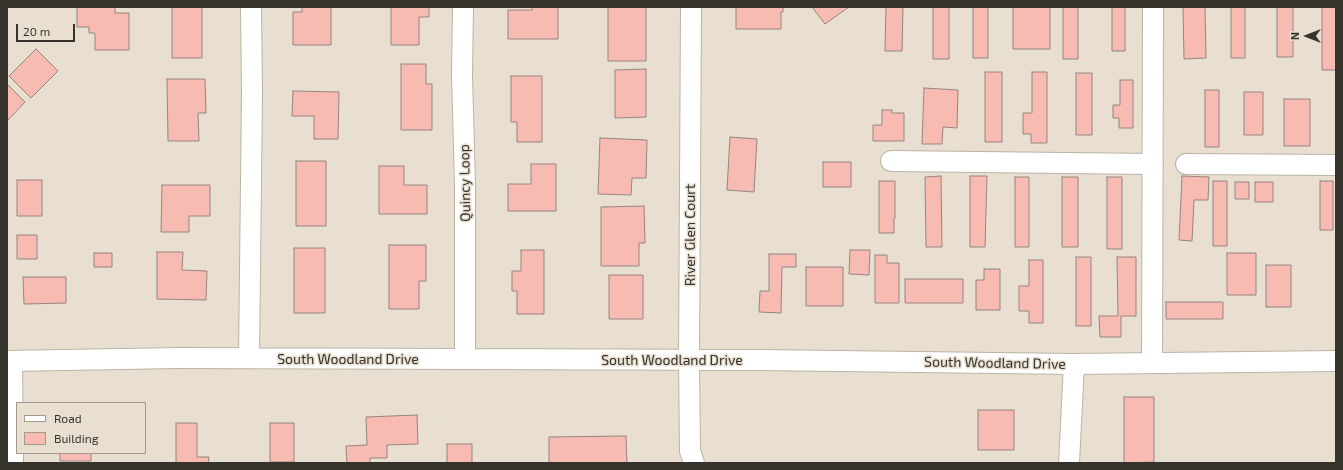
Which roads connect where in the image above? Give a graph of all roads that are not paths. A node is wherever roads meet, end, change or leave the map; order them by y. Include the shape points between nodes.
1 (251, 7) edge
2 (463, 7) edge
3 (692, 7) edge
4 (1153, 7) edge
5 (891, 161) dead end
6 (1153, 164) junction
7 (1186, 164) dead end
8 (1336, 165) edge
9 (249, 358) junction
10 (465, 360) junction
11 (690, 360) junction
12 (10, 361) edge
13 (1336, 361) edge
14 (1152, 362) junction
15 (1074, 364) junction
16 (13, 463) edge
17 (694, 463) edge
18 (1069, 463) edge

1 - 9 street
2 - 10 street, Quincy Loop
3 - 11 street, River Glen Court
4 - 6 street
5 - 6 street
6 - 14 street
7 - 8 street
9 - 10 street, South Woodland Drive
9 - 12 street, South Woodland Drive
10 - 11 street, South Woodland Drive
11 - 15 street, South Woodland Drive
11 - 17 street, River Glen Court via 690,451
12 - 16 street
13 - 14 street, South Woodland Drive
14 - 15 street, South Woodland Drive
15 - 18 street

